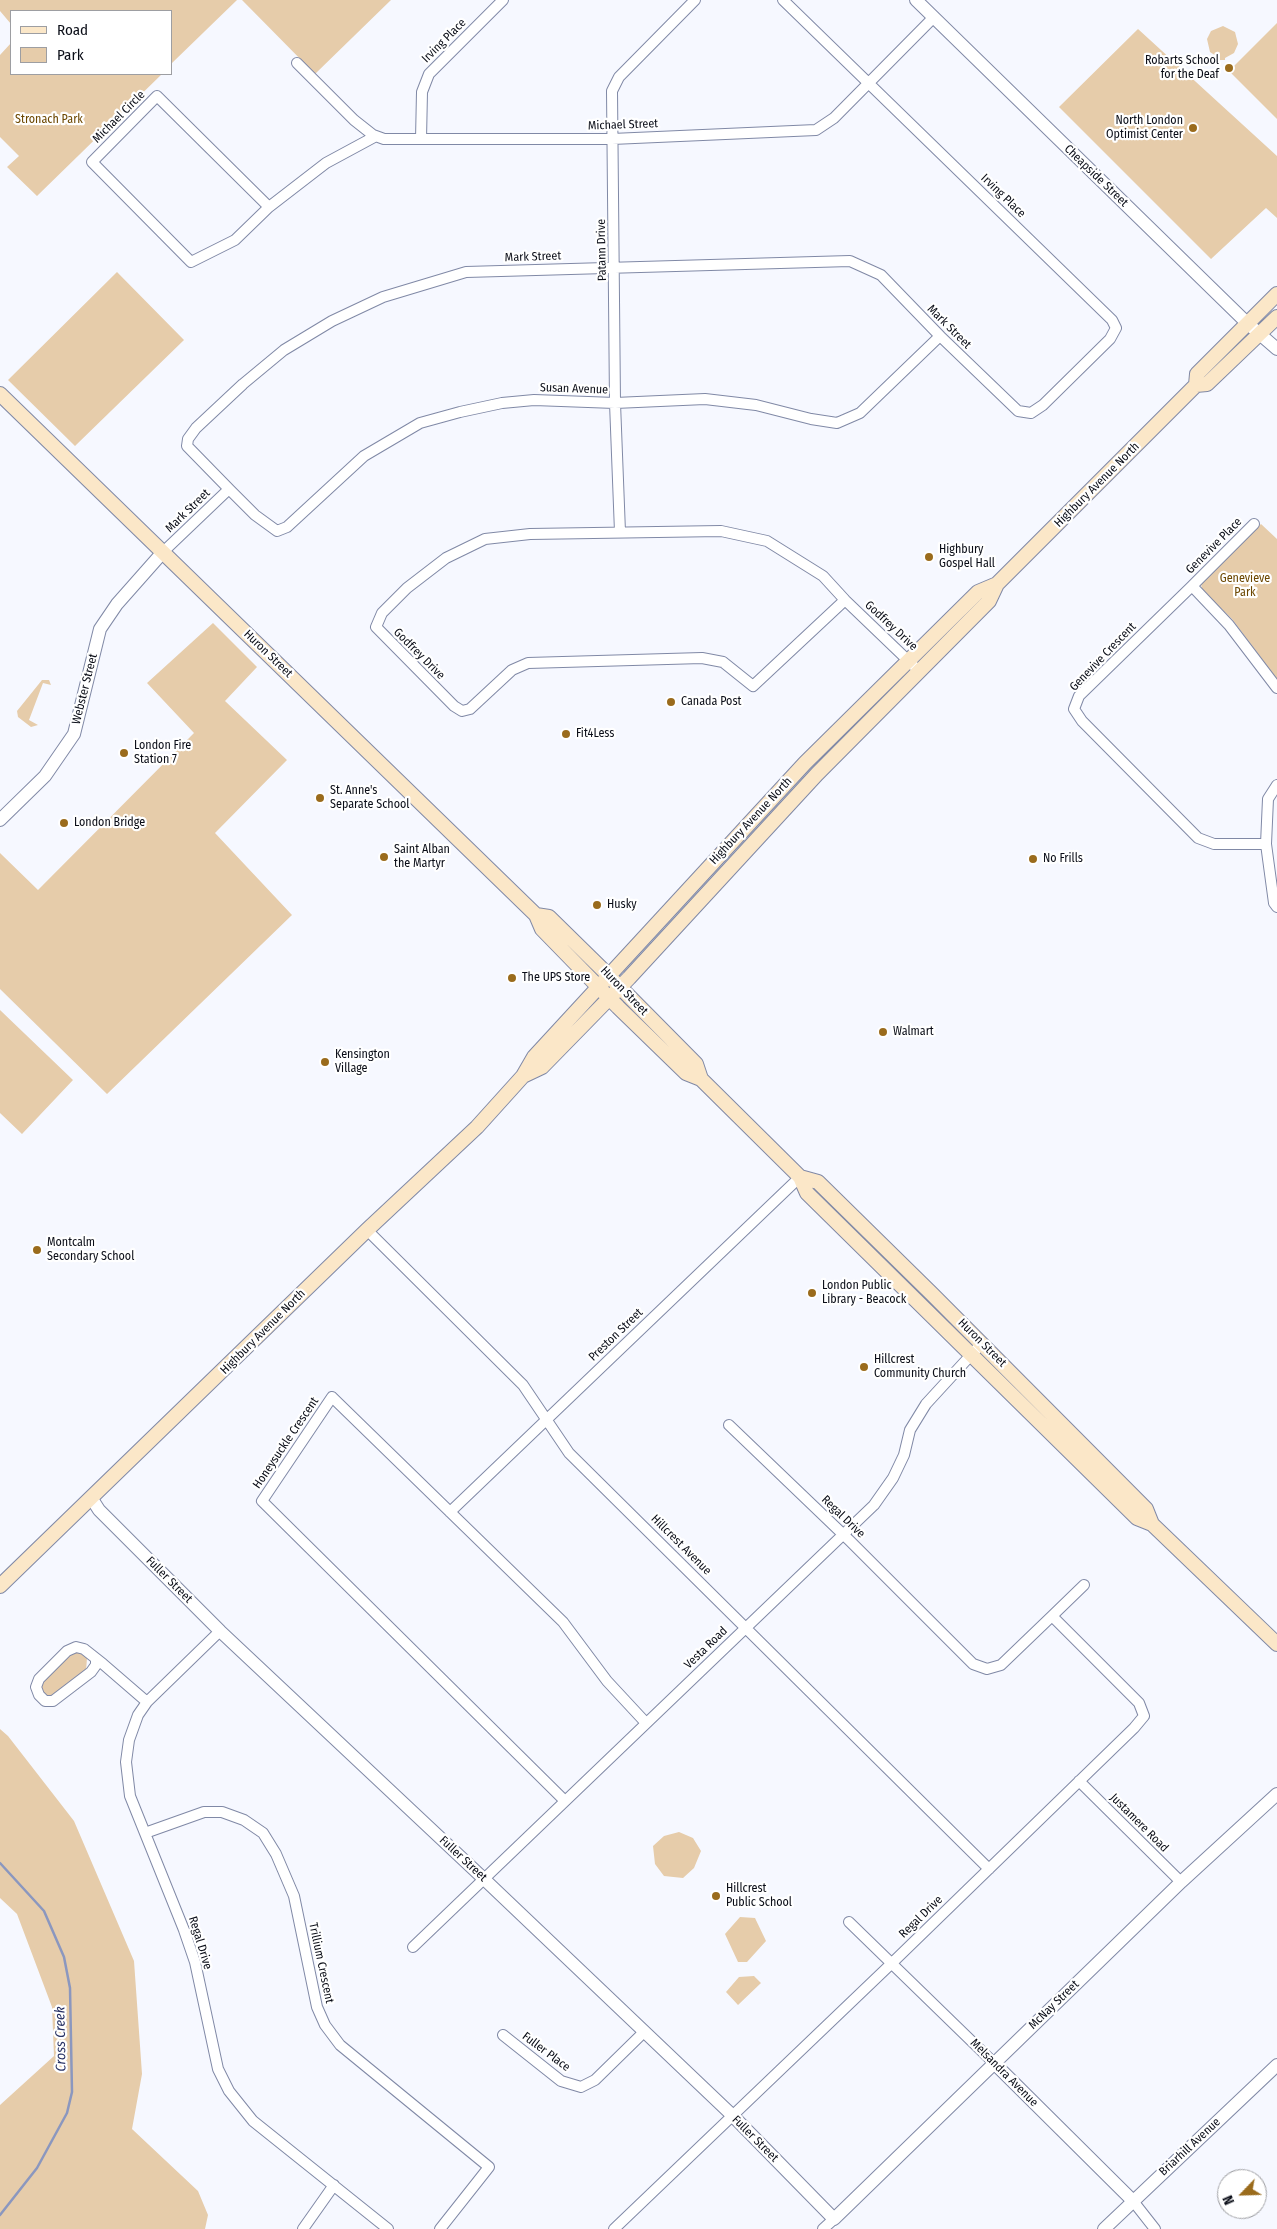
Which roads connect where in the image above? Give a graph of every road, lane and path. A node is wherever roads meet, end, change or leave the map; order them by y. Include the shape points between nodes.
1 (503, 0) edge
2 (695, 0) edge
3 (784, 0) edge
4 (916, 0) edge
5 (934, 17) junction
6 (297, 63) dead end
7 (869, 83) junction
8 (376, 136) junction
9 (421, 139) junction
10 (612, 139) junction
11 (270, 207) junction
12 (615, 268) junction
13 (1277, 294) edge
14 (1277, 317) edge
15 (1247, 323) junction
16 (1259, 334) junction
17 (940, 336) junction
18 (1277, 349) edge
19 (1196, 385) junction
20 (0, 394) edge
21 (616, 403) junction
22 (1031, 413) joint
23 (229, 489) junction
24 (1254, 524) dead end
25 (620, 532) junction
26 (163, 552) junction
27 (1192, 586) junction
28 (845, 600) junction
29 (914, 666) junction
30 (1277, 688) edge
31 (1277, 785) edge
32 (0, 820) edge
33 (1266, 844) junction
34 (1277, 907) edge
35 (536, 915) junction
36 (609, 976) junction
37 (620, 988) junction
38 (604, 993) junction
39 (701, 1079) junction
40 (800, 1177) junction
41 (367, 1230) junction
42 (982, 1343) junction
43 (972, 1354) junction
44 (547, 1420) junction
45 (729, 1425) dead end
46 (92, 1498) junction
47 (450, 1512) junction
48 (1152, 1524) junction
49 (842, 1534) junction
50 (1, 1583) edge
51 (1084, 1586) dead end
52 (1052, 1616) junction
53 (745, 1627) junction
54 (220, 1631) junction
55 (1277, 1644) edge
56 (96, 1659) junction
57 (147, 1702) junction
58 (646, 1723) junction
59 (1079, 1781) junction
60 (1277, 1794) edge
61 (564, 1801) junction
62 (146, 1833) junction
63 (989, 1869) junction
64 (484, 1879) junction
65 (1181, 1882) junction
66 (849, 1922) dead end
67 (413, 1947) dead end
68 (891, 1964) junction
69 (644, 2032) junction
70 (503, 2035) dead end
71 (994, 2063) junction
72 (1277, 2065) edge
73 (733, 2116) junction
74 (334, 2185) junction
75 (1132, 2201) junction
76 (834, 2219) junction
77 (303, 2229) edge
78 (388, 2229) edge
79 (440, 2229) edge
80 (614, 2229) edge
81 (823, 2229) edge
82 (1104, 2229) edge
83 (1155, 2229) edge

1 - 9 street, Irving Place via 429,74 422,92
2 - 10 street, Patann Drive via 619,77 612,91
3 - 7 street, Irving Place
4 - 5 street, Cheapside Street
5 - 7 street, Michael Street
5 - 15 street, Cheapside Street
6 - 8 street via 354,120
7 - 10 street, Michael Street via 834,118 816,130
7 - 22 street, Irving Place via 1112,320 1116,328 1110,339
8 - 9 street, Michael Street
8 - 11 street, Michael Circle via 326,164
9 - 10 street, Michael Street
10 - 12 street, Patann Drive
11 - 11 street, Michael Circle via 235,240 191,262 92,162 157,96
12 - 17 street, Mark Street via 850,261 880,275
12 - 21 street, Patann Drive
12 - 23 street, Mark Street via 466,272 383,297 332,321 284,350 196,428 188,439 187,446
13 - 15 main road, Highbury Avenue North
14 - 16 main road, Highbury Avenue North
15 - 16 street, Cheapside Street
15 - 19 main road, Highbury Avenue North via 1197,374
16 - 18 street, Cheapside Street
16 - 19 main road, Highbury Avenue North via 1207,384
17 - 21 street, Susan Avenue via 860,413 838,423 756,405 705,399
17 - 22 street, Mark Street via 1018,411
19 - 29 main road, Highbury Avenue North via 997,584 978,592
20 - 26 main road, Huron Street
21 - 23 street, Susan Avenue via 534,400 502,403 420,423 364,456 287,527 277,531
21 - 25 street, Patann Drive
23 - 26 street, Mark Street
24 - 27 street, Genevive Place
25 - 28 street, Godfrey Drive via 721,531 767,541 823,576
25 - 28 street, Godfrey Drive via 530,534 485,539 446,558 407,588 382,612 376,627 462,711 470,709 512,670 528,663 702,658 723,662 753,686
26 - 32 street, Webster Street via 100,629 74,734 45,776
26 - 35 main road, Huron Street
27 - 30 street via 1228,625
27 - 33 street, Genevive Crescent via 1078,696 1074,709 1082,721 1198,838 1214,844
28 - 29 street, Godfrey Drive
29 - 36 main road, Highbury Avenue North via 805,762
29 - 37 main road, Highbury Avenue North
31 - 33 street via 1268,799
33 - 34 street
35 - 36 main road, Huron Street via 549,917
35 - 38 main road, Huron Street via 542,930
36 - 37 main road, Huron Street
36 - 38 main road, Highbury Avenue North
37 - 38 main road, Highbury Avenue North
37 - 39 main road, Huron Street via 696,1064
38 - 39 main road, Huron Street via 686,1073
38 - 41 main road, Highbury Avenue North via 534,1057 523,1076 477,1126
39 - 40 main road, Huron Street
40 - 42 main road, Huron Street via 818,1182
40 - 43 main road, Huron Street via 807,1193
40 - 44 street, Preston Street
41 - 44 street, Hillcrest Avenue via 523,1385
41 - 46 main road, Highbury Avenue North
42 - 43 street, Vesta Road
42 - 48 main road, Huron Street via 1146,1509
43 - 48 main road, Huron Street via 1137,1518
43 - 49 street, Vesta Road via 926,1404 910,1430 904,1455 893,1478
44 - 47 street, Preston Street
44 - 53 street, Hillcrest Avenue via 569,1453
45 - 49 street, Regal Drive
46 - 50 main road, Highbury Avenue North
46 - 54 street, Fuller Street via 99,1510
47 - 58 street, Honeysuckle Crescent via 563,1622 607,1681
47 - 61 street, Honeysuckle Crescent via 332,1397 262,1501
48 - 55 main road, Huron Street
49 - 52 street, Regal Drive via 973,1664 987,1669 1001,1665
49 - 53 street, Vesta Road
51 - 52 street, Regal Drive
52 - 59 street, Regal Drive via 1139,1703 1144,1716
53 - 58 street, Vesta Road
53 - 63 street, Hillcrest Avenue
54 - 57 street, Regal Drive
54 - 64 street, Fuller Street
56 - 56 street via 84,1648 72,1648 39,1679 36,1687 39,1695 45,1701 53,1701 91,1672
56 - 57 street
57 - 62 street, Regal Drive via 138,1715 129,1740 126,1762 130,1796
58 - 61 street, Vesta Road
59 - 63 street, Regal Drive
59 - 65 street, Justamere Road
60 - 65 street, McNay Street
61 - 64 street, Vesta Road
62 - 74 street, Regal Drive via 195,1962 218,2069 229,2091 253,2121
62 - 79 street, Trillium Crescent via 204,1812 222,1812 244,1820 263,1833 294,1896 317,2007 325,2025 340,2045 489,2167
63 - 68 street, Regal Drive
64 - 67 street, Vesta Road
64 - 69 street, Fuller Street
65 - 71 street, McNay Street
66 - 68 street, Melsandra Avenue
68 - 71 street, Melsandra Avenue
68 - 73 street, Regal Drive
69 - 70 street, Fuller Place via 595,2080 581,2087 561,2081
69 - 73 street, Fuller Street
71 - 75 street, Melsandra Avenue
71 - 76 street, McNay Street
72 - 75 street, Briarhill Avenue
73 - 76 street, Fuller Street
73 - 80 street, Regal Drive
74 - 77 street
74 - 78 street, Regal Drive
75 - 82 street, Briarhill Avenue
75 - 83 street, Melsandra Avenue
76 - 81 street

